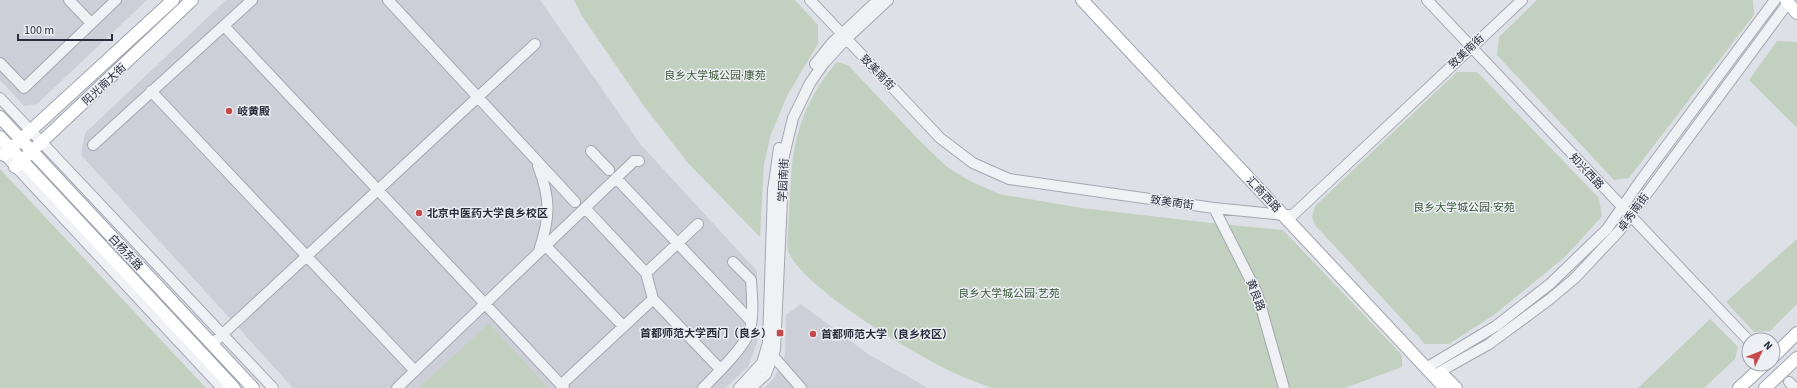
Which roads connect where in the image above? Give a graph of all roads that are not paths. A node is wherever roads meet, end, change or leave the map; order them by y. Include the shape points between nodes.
1 (69, 0) edge
2 (116, 0) edge
3 (173, 0) edge
4 (192, 0) edge
5 (252, 0) edge
6 (388, 0) edge
7 (810, 0) edge
8 (878, 0) edge
9 (888, 0) edge
10 (1082, 0) edge
11 (1093, 0) edge
12 (1427, 0) edge
13 (1522, 0) edge
14 (1775, 0) edge
15 (1787, 1) edge
16 (1797, 14) edge
17 (91, 23) junction
18 (224, 26) junction
19 (844, 36) junction
20 (534, 44) dead end
21 (1471, 46) junction
22 (0, 63) edge
23 (151, 91) junction
24 (478, 97) junction
25 (0, 98) edge
26 (0, 116) edge
27 (30, 131) junction
28 (0, 138) edge
29 (21, 140) junction
30 (41, 143) junction
31 (93, 144) dead end
32 (5, 151) edge
33 (32, 151) junction
34 (591, 151) dead end
35 (536, 160) junction
36 (639, 160) dead end
37 (18, 164) junction
38 (609, 170) dead end
39 (616, 178) junction
40 (575, 202) dead end
41 (585, 208) junction
42 (1214, 208) junction
43 (1622, 208) junction
44 (1288, 215) junction
45 (1630, 216) junction
46 (698, 224) dead end
47 (677, 243) junction
48 (546, 246) junction
49 (538, 253) junction
50 (306, 256) junction
51 (733, 262) dead end
52 (646, 273) junction
53 (653, 299) junction
54 (751, 321) junction
55 (623, 326) junction
56 (1741, 333) edge
57 (1797, 333) edge
58 (222, 334) junction
59 (212, 344) junction
60 (1781, 348) edge
61 (770, 356) junction
62 (1797, 358) edge
63 (721, 370) junction
64 (1433, 370) junction
65 (415, 371) junction
66 (1756, 372) edge
67 (562, 386) edge
68 (222, 388) edge
69 (234, 388) edge
70 (253, 388) edge
71 (273, 388) edge
72 (397, 388) edge
73 (703, 388) edge
74 (739, 388) edge
75 (751, 388) edge
76 (801, 388) edge
77 (1284, 388) edge
78 (1444, 388) edge
79 (1456, 388) edge
80 (1739, 388) edge
81 (1765, 388) edge

1 - 17 street
2 - 17 street
3 - 27 main road, 阳光南大街
4 - 30 main road, 阳光南大街
5 - 18 street
6 - 24 street
7 - 19 street, 致美南街
8 - 19 street, 学园南街
9 - 19 street, 学园南街
10 - 44 main road, 汇商西路
11 - 44 main road, 汇商西路
12 - 21 street, 知兴西路
13 - 21 street, 致美南街
14 - 43 street, 卓秀南街
15 - 16 main road
15 - 45 street, 卓秀南街
17 - 22 street via 24,88
18 - 23 street
18 - 67 street
19 - 42 street, 致美南街 via 940,138 973,163 1009,179
19 - 61 street, 学园南街 via 810,83 793,118 784,155 777,326
20 - 24 street
21 - 43 street, 知兴西路
21 - 44 street, 致美南街
23 - 31 street
23 - 50 street
24 - 35 street
24 - 50 street
25 - 27 street
26 - 29 main road, 白杨东路
27 - 29 main road, 阳光南大街
27 - 30 street
28 - 32 main road
29 - 32 main road, 阳光南大街
29 - 33 main road, 白杨东路
30 - 33 main road, 阳光南大街
30 - 58 street
32 - 37 main road
33 - 37 main road, 阳光南大街
33 - 59 main road, 白杨东路
34 - 38 street
35 - 40 street
35 - 49 street via 549,203 547,224
36 - 39 street via 634,161
37 - 68 street
37 - 69 main road
39 - 41 street
39 - 47 street
41 - 48 street
41 - 52 street
42 - 44 street, 致美南街
42 - 77 street, 黄良路 via 1257,293
43 - 45 street, 知兴西路
43 - 64 street, 卓秀南街 via 1607,229 1550,284
44 - 64 main road, 汇商西路
45 - 56 street, 知兴西路
45 - 64 street, 卓秀南街 via 1575,278 1550,299 1489,344
46 - 47 street
47 - 52 street
47 - 54 street
48 - 49 street
48 - 55 street
49 - 65 street
50 - 58 street
50 - 65 street
51 - 54 street via 750,280
52 - 53 street
53 - 55 street
53 - 63 street
54 - 63 street via 749,332
55 - 67 street
57 - 60 main road
58 - 59 street
58 - 71 street
59 - 70 main road, 白杨东路
61 - 74 street, 学园南街
61 - 75 street, 学园南街 via 766,374
61 - 76 street
62 - 81 main road
63 - 73 street
64 - 78 main road, 汇商西路
64 - 79 main road, 汇商西路
65 - 72 street
66 - 80 main road

